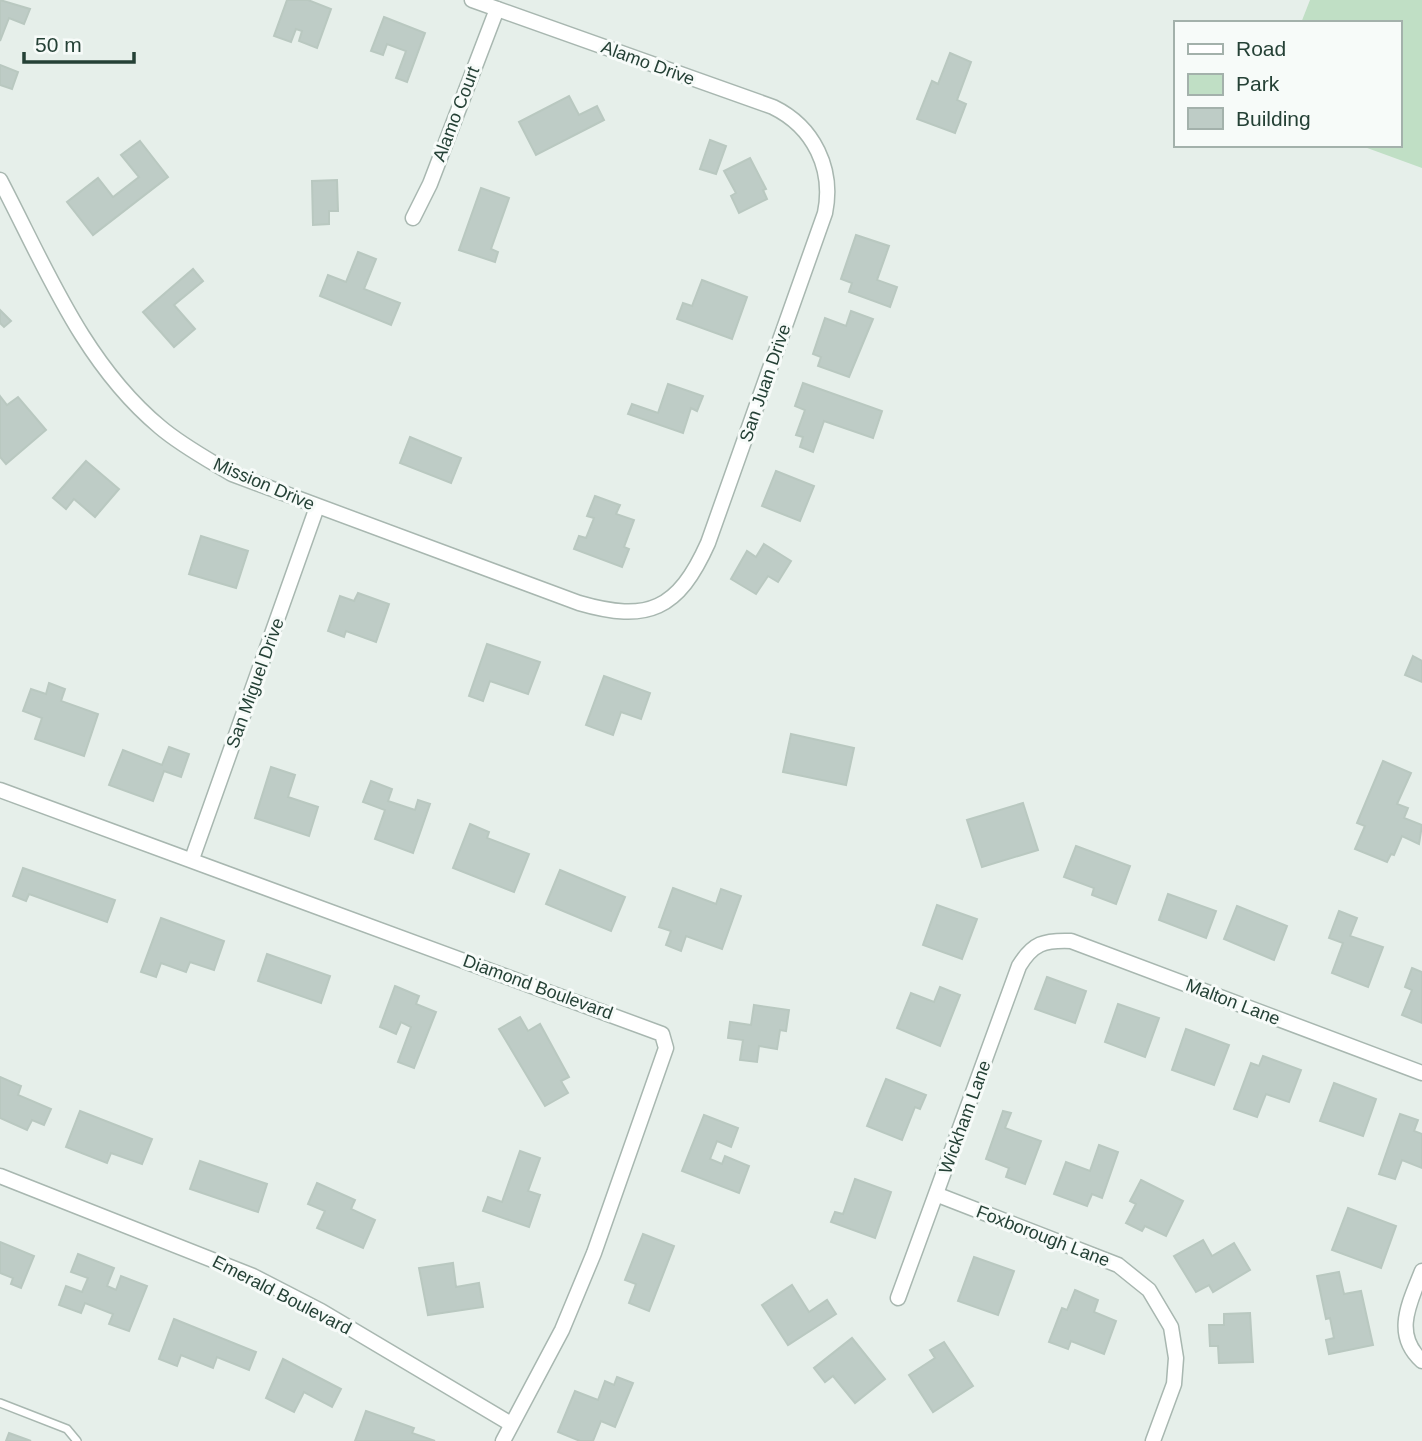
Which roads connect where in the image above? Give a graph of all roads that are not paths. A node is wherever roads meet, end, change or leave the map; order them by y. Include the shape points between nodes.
1 (472, 0) edge
2 (497, 9) junction
3 (813, 142) joint
4 (0, 180) edge
5 (413, 218) dead end
6 (317, 507) junction
7 (656, 606) joint
8 (0, 790) edge
9 (192, 859) junction
10 (1042, 943) joint
11 (1422, 1073) edge
12 (0, 1176) edge
13 (938, 1195) junction
14 (1422, 1271) edge
15 (898, 1298) dead end
16 (1422, 1361) edge
17 (0, 1403) edge
18 (511, 1424) junction
19 (77, 1441) edge
20 (503, 1441) edge
21 (1153, 1441) edge

1 - 2 street, Alamo Drive
2 - 3 street, Alamo Drive via 773,107 790,115
2 - 5 street, Alamo Court
3 - 7 street, San Juan Drive via 828,177 821,225 708,543 683,587
4 - 6 street, Mission Drive via 75,325 131,400 160,428 232,474
6 - 7 street, Mission Drive via 579,603 622,613
6 - 9 street, San Miguel Drive
8 - 9 street, Diamond Boulevard
9 - 18 street, Diamond Boulevard via 662,1034 666,1048 594,1253 562,1330
10 - 11 street, Malton Lane via 1070,941
10 - 13 street, Wickham Lane via 1029,950 1019,966
12 - 18 street, Emerald Boulevard via 253,1276
13 - 15 street, Wickham Lane
13 - 21 street, Foxborough Lane via 1118,1265 1149,1290 1171,1327 1176,1358 1174,1384
14 - 16 street via 1404,1329 1406,1342
17 - 19 lane via 67,1429
18 - 20 street, Diamond Boulevard

